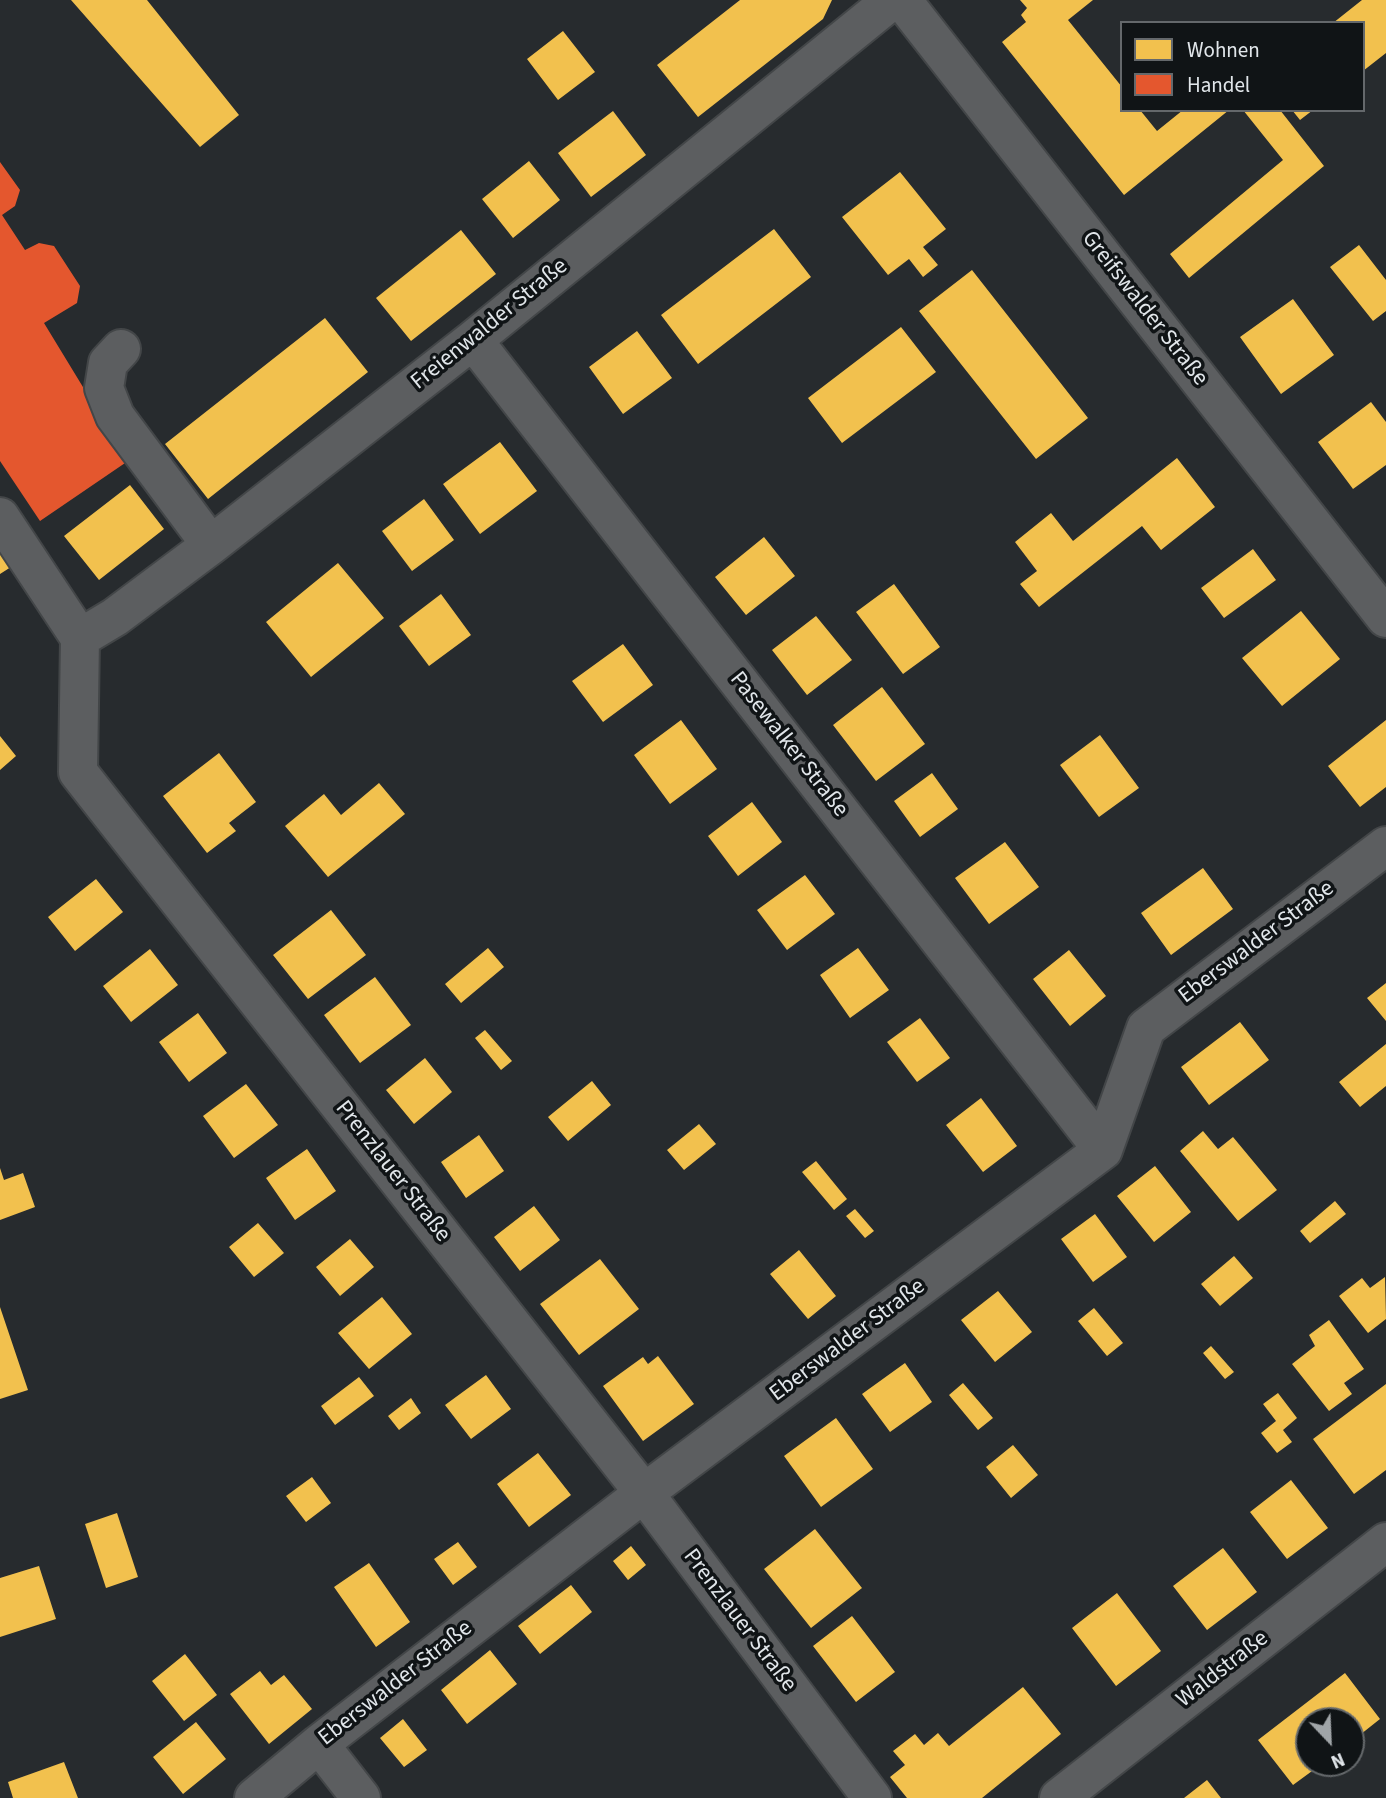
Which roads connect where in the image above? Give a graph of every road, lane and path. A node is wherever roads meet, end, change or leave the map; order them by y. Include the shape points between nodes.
1 (892, 0) edge
2 (902, 0) edge
3 (473, 340) junction
4 (121, 349) dead end
5 (0, 517) edge
6 (211, 545) junction
7 (1386, 618) edge
8 (80, 638) junction
9 (1386, 846) edge
10 (1103, 1150) junction
11 (644, 1493) junction
12 (1386, 1542) edge
13 (318, 1744) junction
14 (254, 1798) edge
15 (361, 1798) edge
16 (872, 1798) edge
17 (1059, 1798) edge

1 - 3 street, Freienwalder Straße
2 - 7 street, Greifswalder Straße
3 - 6 street, Freienwalder Straße
3 - 10 street, Pasewalker Straße
4 - 6 street via 108,363 104,388 115,416
5 - 8 street
6 - 8 street, Freienwalder Straße via 116,617
8 - 11 street, Prenzlauer Straße via 78,772
9 - 10 street, Eberswalder Straße via 1146,1028
10 - 11 street, Eberswalder Straße
11 - 13 street, Eberswalder Straße
11 - 16 street, Prenzlauer Straße
12 - 17 street, Waldstraße
13 - 14 street, Eberswalder Straße
13 - 15 street

